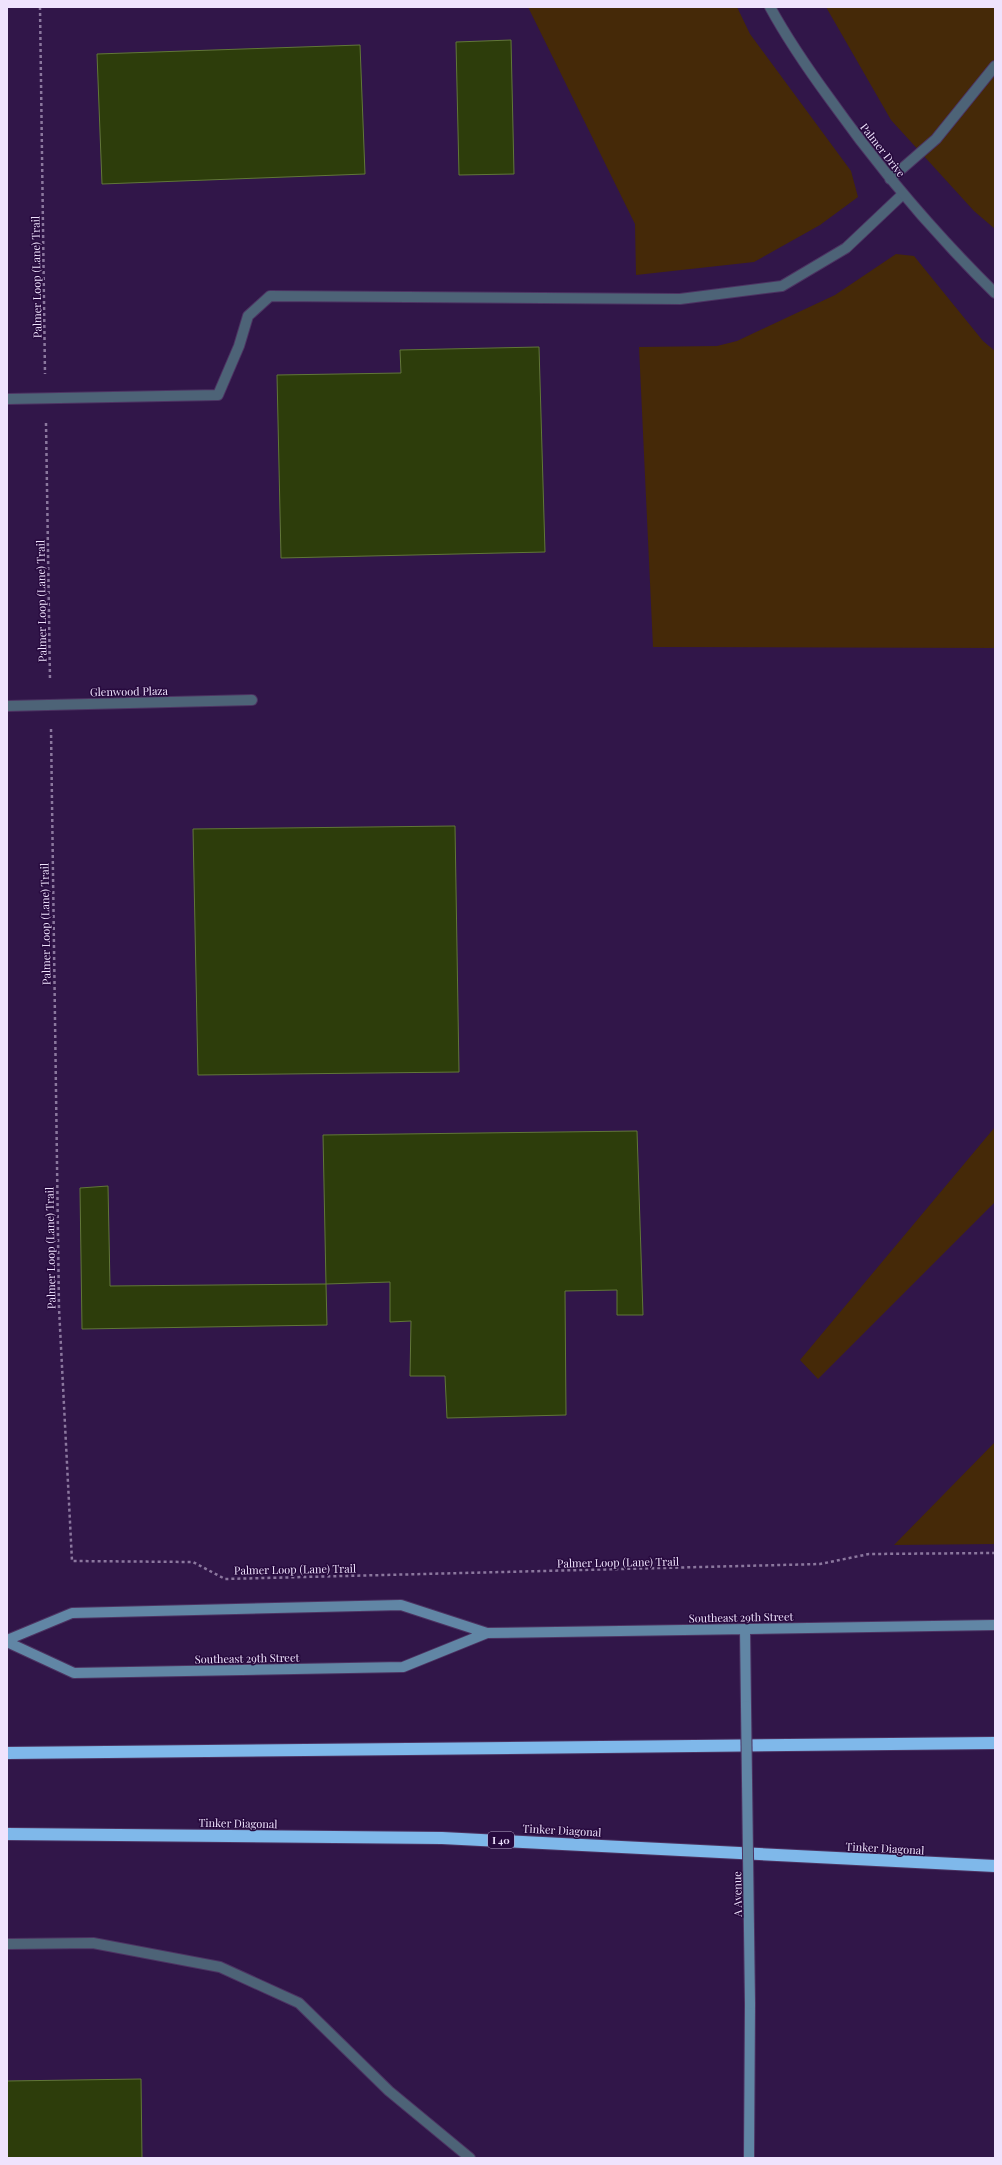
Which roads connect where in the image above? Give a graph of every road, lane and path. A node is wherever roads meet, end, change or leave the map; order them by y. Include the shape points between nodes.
1 (40, 7) edge
2 (770, 7) edge
3 (995, 66) edge
4 (890, 179) junction
5 (902, 194) junction
6 (995, 293) edge
7 (45, 398) junction
8 (7, 399) edge
9 (252, 700) dead end
10 (50, 705) junction
11 (7, 706) edge
12 (995, 1553) edge
13 (995, 1625) edge
14 (745, 1629) junction
15 (487, 1633) junction
16 (7, 1641) edge
17 (995, 1743) edge
18 (7, 1753) edge
19 (7, 1834) edge
20 (995, 1866) edge
21 (7, 1944) edge
22 (470, 2158) edge
23 (750, 2158) edge

1 - 7 path, Palmer Loop (Lane) Trail
2 - 4 street, Palmer Drive via 787,38 848,125
3 - 4 street via 936,139
4 - 5 street, Palmer Drive
5 - 6 street, Palmer Drive via 953,252
5 - 7 street via 846,248 782,286 680,299 270,296 248,316 239,346 218,395
7 - 8 street
7 - 10 path, Palmer Loop (Lane) Trail
9 - 10 street, Glenwood Plaza
10 - 11 street, Glenwood Plaza
10 - 12 path, Palmer Loop (Lane) Trail via 59,1308 72,1561 193,1562 225,1579 820,1564 869,1554
13 - 14 main road, Southeast 29th Street
14 - 15 main road, Southeast 29th Street
14 - 23 main road, A Avenue, bridge
15 - 16 main road, Southeast 29th Street via 401,1605 72,1613
15 - 16 main road, Southeast 29th Street via 395,1668 74,1673
17 - 18 highway
19 - 20 highway, Tinker Diagonal / I 40 via 442,1838
21 - 22 street via 93,1943 220,1967 299,2003 389,2091

